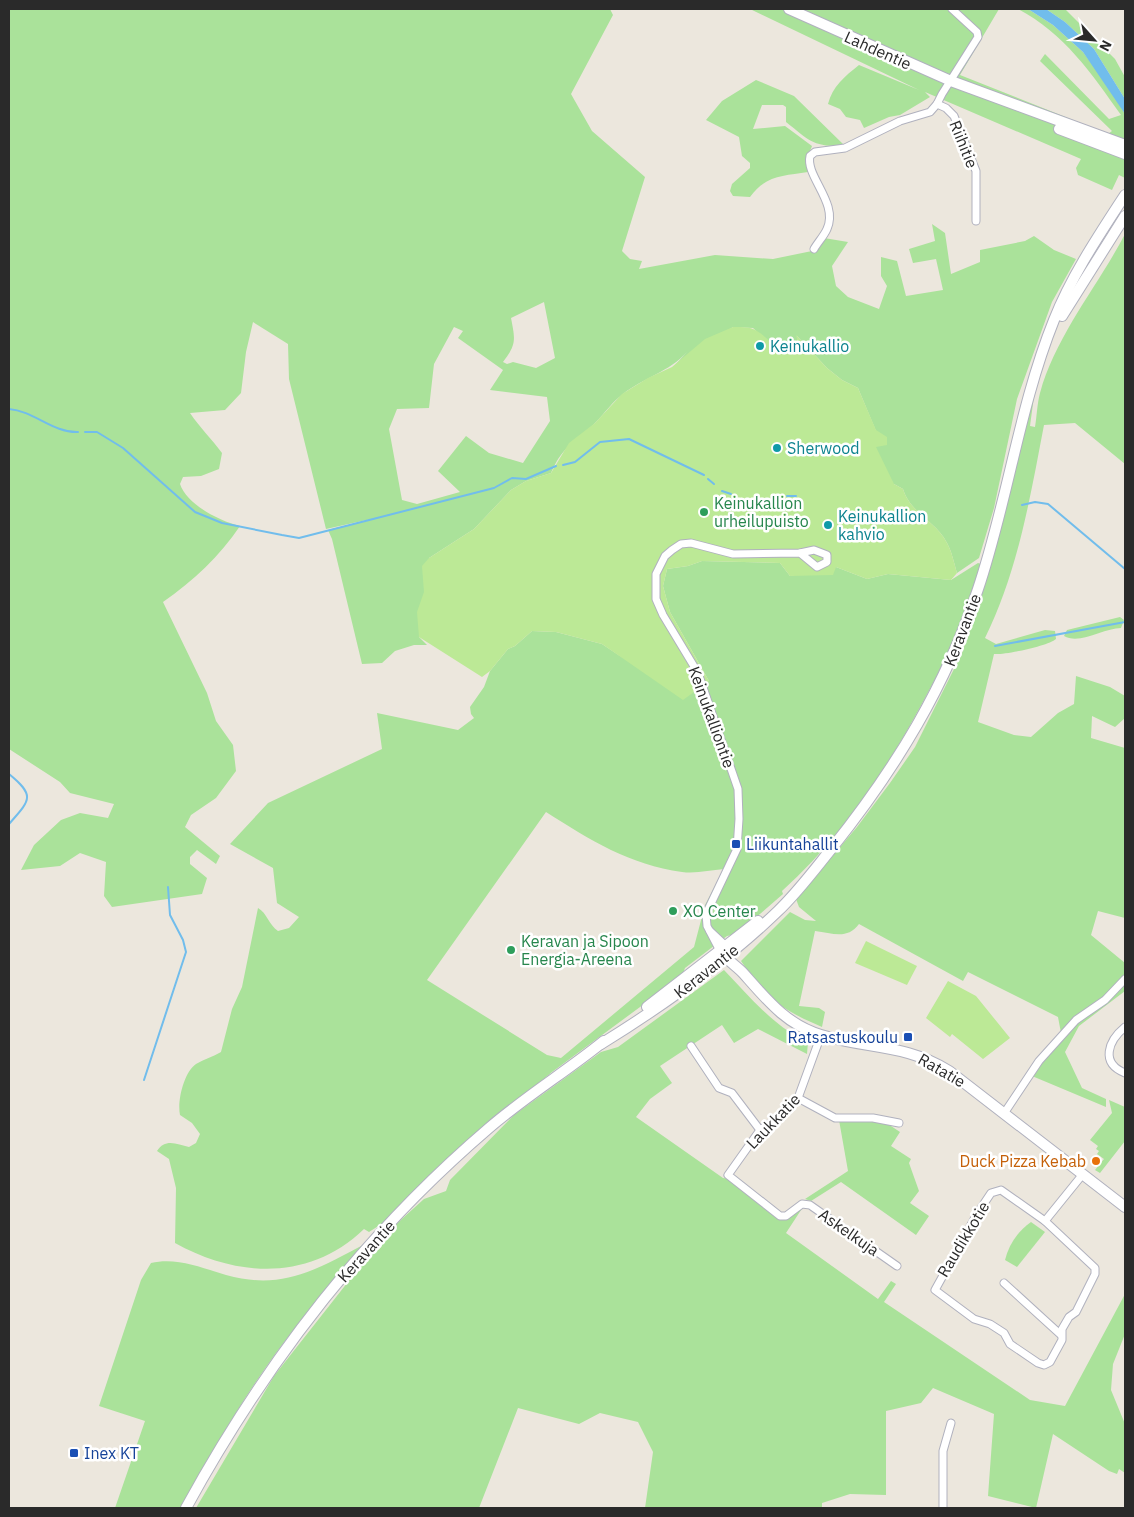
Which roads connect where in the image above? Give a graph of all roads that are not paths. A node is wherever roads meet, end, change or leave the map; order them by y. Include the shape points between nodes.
1 (789, 9) edge
2 (952, 9) edge
3 (951, 81) junction
4 (969, 89) junction
5 (937, 104) junction
6 (1125, 145) edge
7 (1125, 154) edge
8 (1125, 195) edge
9 (1125, 216) edge
10 (976, 221) dead end
11 (814, 249) dead end
12 (1047, 340) junction
13 (800, 553) dead end
14 (726, 952) junction
15 (1125, 979) edge
16 (1125, 1027) edge
17 (821, 1035) junction
18 (691, 1046) dead end
19 (1125, 1073) edge
20 (798, 1098) junction
21 (1005, 1112) junction
22 (899, 1123) dead end
23 (760, 1130) junction
24 (728, 1174) joint
25 (1083, 1174) junction
26 (1125, 1207) edge
27 (1045, 1221) junction
28 (897, 1266) dead end
29 (1004, 1283) dead end
30 (1061, 1335) junction
31 (951, 1423) dead end
32 (186, 1508) edge
33 (943, 1508) edge

1 - 3 main road, Lahdentie
2 - 3 street via 977,32 978,37
3 - 4 main road, Lahdentie
3 - 5 street
4 - 6 main road, Lahdentie
4 - 7 main road, Lahdentie
5 - 10 street, Riihitie via 954,116 976,171
5 - 11 street via 930,112 900,121 846,148 815,152 810,156 809,166 824,191 829,216 828,228
8 - 12 main road, Keravantie via 1075,275
9 - 12 main road, Keravantie
12 - 14 main road, Keravantie via 1016,438 986,564 947,668 889,773 801,885
13 - 14 street, Keinukalliontie via 733,554 691,542 677,546 665,556 656,574 656,599 698,673 738,789 737,849 706,914 709,931
14 - 17 main road, Ratatie via 784,1017
14 - 32 main road, Keravantie via 672,997 601,1044 489,1128 434,1178 324,1298 264,1379
15 - 21 street via 1105,1000 1076,1020 1038,1061
16 - 19 street via 1111,1042 1108,1055 1111,1064
17 - 20 street, Laukkatie
17 - 21 main road, Ratatie via 922,1056 950,1071
18 - 23 street via 719,1088 732,1093
20 - 22 street via 835,1118 873,1118
20 - 23 street, Laukkatie via 777,1119
21 - 25 main road, Ratatie
23 - 24 street, Laukkatie
24 - 28 street, Askelkuja via 730,1179 780,1216 786,1216 802,1204 810,1205
25 - 26 main road, Ratatie
25 - 27 street
27 - 30 street via 1095,1268 1076,1312 1069,1317
27 - 30 street, Raudikkotie via 1001,1190 996,1190 977,1214 934,1290 974,1320 990,1324 1004,1333 1010,1344 1038,1363 1050,1362 1062,1340
29 - 30 street
31 - 33 street via 943,1451

